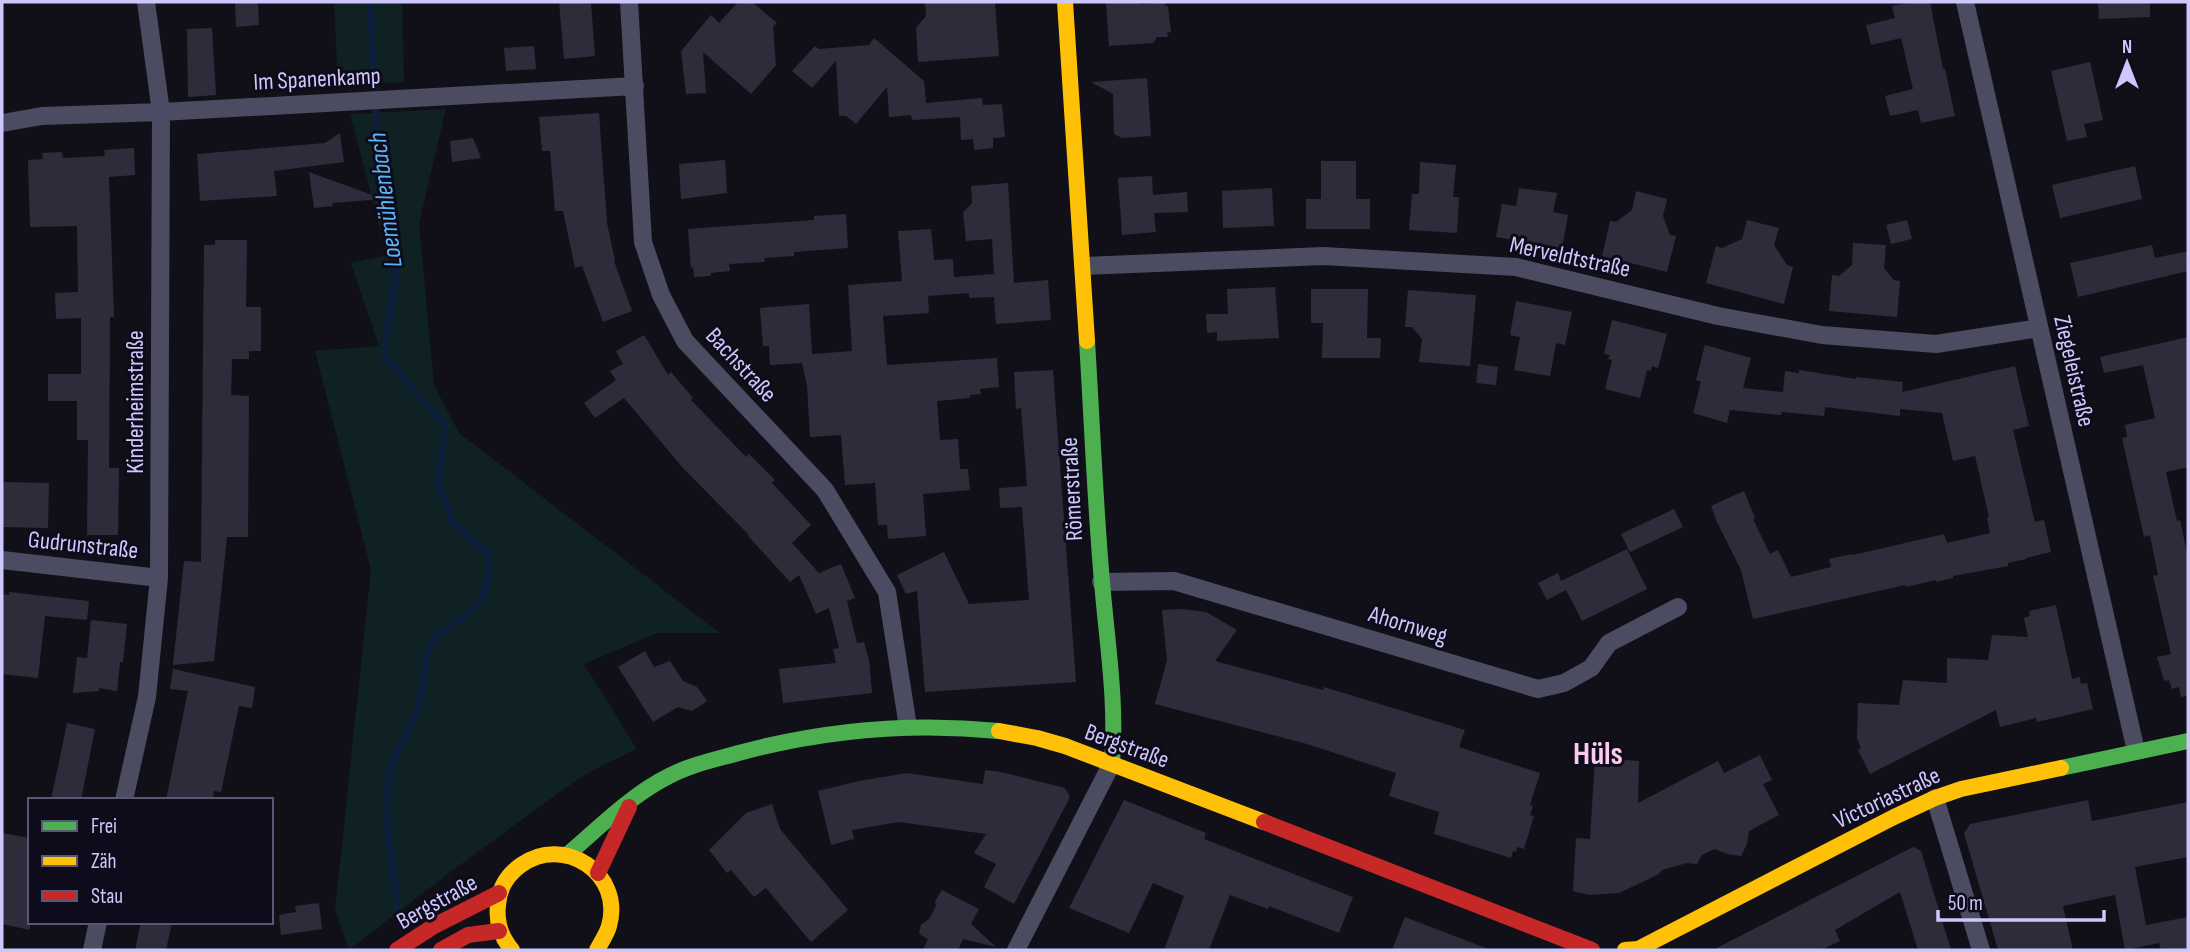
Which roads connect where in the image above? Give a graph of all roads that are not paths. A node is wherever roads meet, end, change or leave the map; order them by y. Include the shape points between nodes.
1 (146, 2) edge
2 (629, 2) edge
3 (1065, 2) edge
4 (1965, 2) edge
5 (635, 86) junction
6 (161, 112) junction
7 (2, 123) edge
8 (1084, 266) junction
9 (2039, 328) junction
10 (2, 561) edge
11 (159, 578) junction
12 (1101, 582) junction
13 (1678, 607) dead end
14 (908, 727) junction
15 (2188, 741) edge
16 (2136, 751) junction
17 (1112, 763) junction
18 (124, 798) edge
19 (1935, 798) junction
20 (632, 800) junction
21 (568, 854) junction
22 (598, 873) junction
23 (499, 893) junction
24 (98, 924) edge
25 (499, 931) junction
26 (92, 950) edge
27 (397, 950) edge
28 (441, 950) edge
29 (512, 950) edge
30 (597, 950) edge
31 (1016, 950) edge
32 (1591, 950) edge
33 (1625, 950) edge
34 (1981, 950) edge

1 - 6 street, Kinderheimstraße
2 - 5 street, Bachstraße
3 - 8 main road, Römerstraße
4 - 9 street, Ziegeleistraße
5 - 6 street, Im Spanenkamp
5 - 14 street, Bachstraße via 643,242 661,295 685,341 825,490 887,592
6 - 7 street, Im Spanenkamp via 42,116
6 - 11 street, Kinderheimstraße
8 - 9 street, Merveldtstraße via 1323,256 1516,267 1718,316 1822,335 1936,344
8 - 12 main road, Römerstraße
9 - 16 street, Ziegeleistraße
10 - 11 street, Gudrunstraße
11 - 18 street, Kinderheimstraße via 146,696
12 - 13 street, Ahornweg via 1174,581 1538,689 1564,683 1591,668 1609,643
12 - 17 main road, Römerstraße via 1115,707
14 - 17 main road, Bergstraße via 964,728 1038,738
14 - 20 main road, Bergstraße via 769,744 691,766
15 - 16 main road, Victoriastraße
16 - 19 main road, Victoriastraße
17 - 31 street, Römerstraße
17 - 32 main road, Bergstraße
19 - 33 main road, Victoriastraße via 1638,949
19 - 34 street
20 - 21 main road, Bergstraße
20 - 22 main road
21 - 22 main road
21 - 23 main road via 550,853 518,865
22 - 30 main road via 610,892 613,914
23 - 25 main road
23 - 27 main road, Bergstraße via 459,911
24 - 26 street
25 - 28 main road, Bergstraße via 467,933
25 - 29 main road

